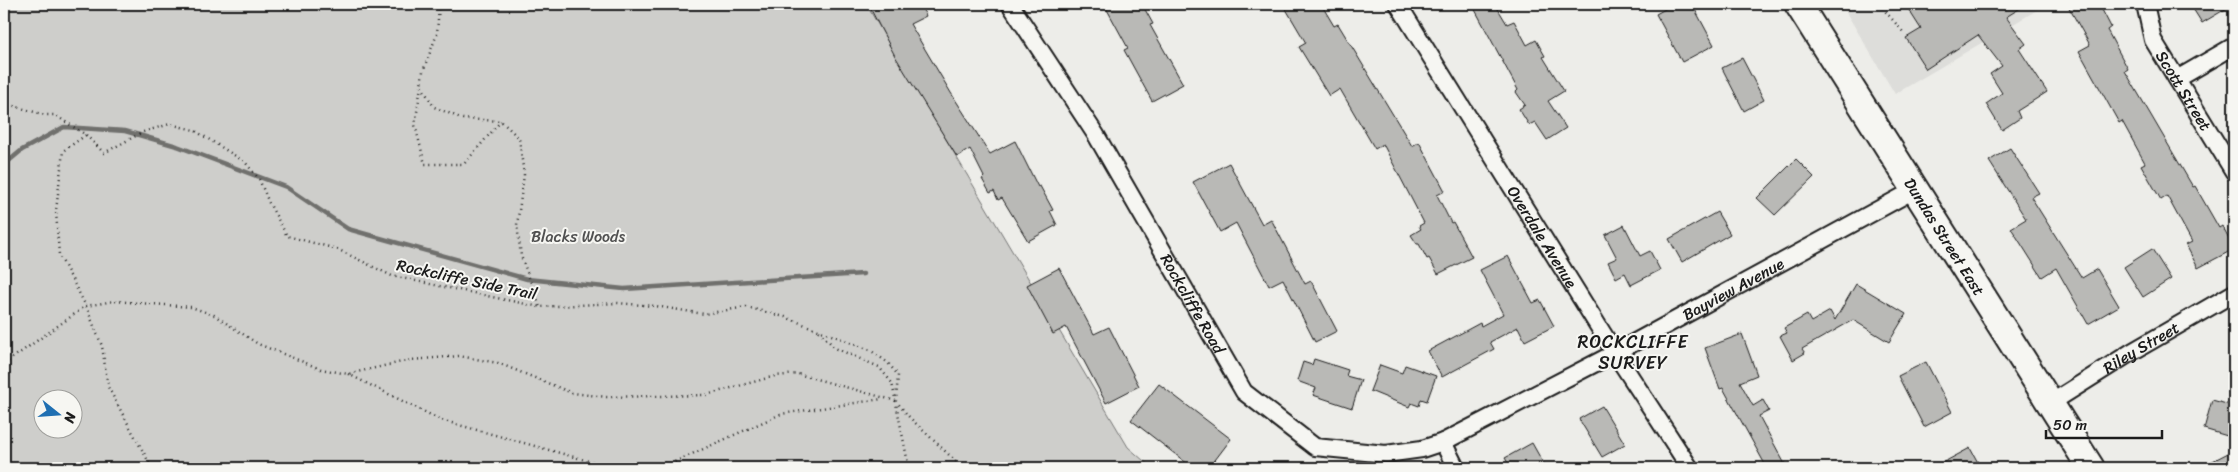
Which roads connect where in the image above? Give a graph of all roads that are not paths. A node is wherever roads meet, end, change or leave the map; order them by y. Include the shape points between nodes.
1 (1010, 4) edge
2 (1398, 4) edge
3 (1798, 4) edge
4 (2145, 4) edge
5 (2234, 46) edge
6 (2177, 79) junction
7 (2234, 172) edge
8 (1916, 189) junction
9 (2234, 293) edge
10 (1615, 353) junction
11 (2049, 404) junction
12 (1444, 442) junction
13 (1456, 468) edge
14 (1690, 468) edge
15 (2091, 468) edge

1 - 12 street, Rockcliffe Road via 1096,135 1244,392 1314,447 1386,454 1422,450
2 - 10 street, Overdale Avenue
3 - 8 main road, Dundas Street East
4 - 6 street, Scott Street via 2153,40
5 - 6 street
6 - 7 street, Scott Street
8 - 10 street, Bayview Avenue
8 - 11 main road, Dundas Street East
9 - 11 street, Riley Street
10 - 12 street, Bayview Avenue
10 - 14 street, Overdale Avenue
11 - 15 main road, Dundas Street East
12 - 13 street

